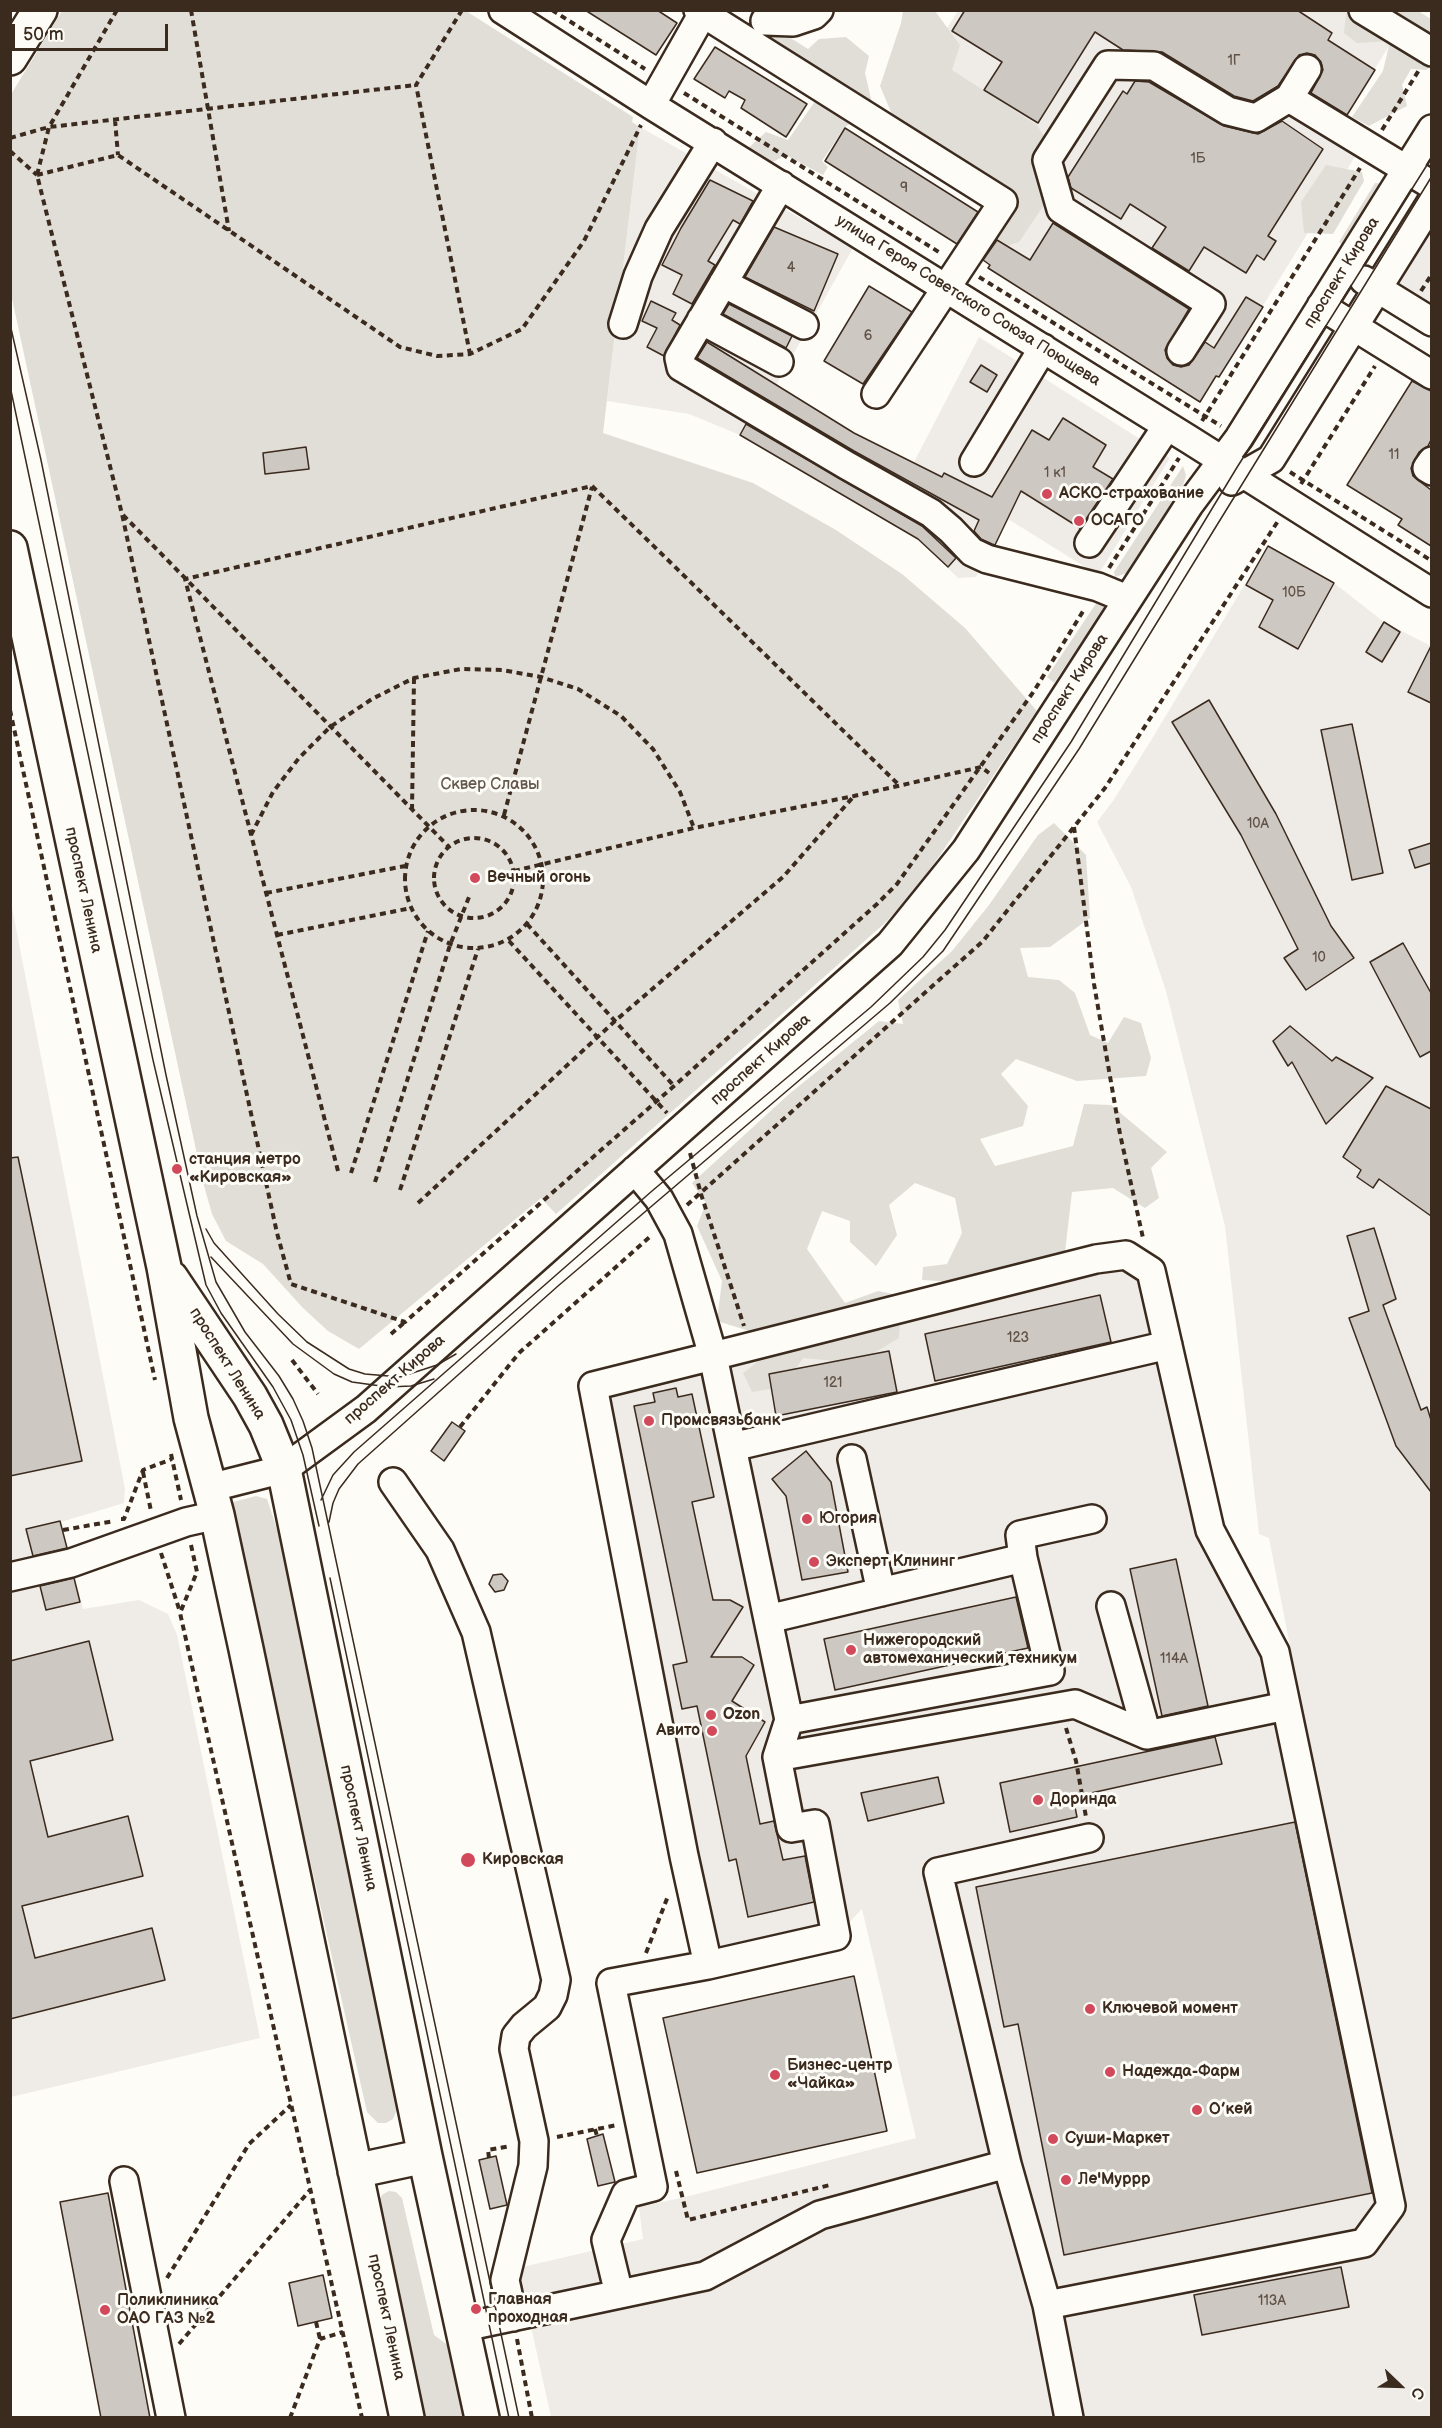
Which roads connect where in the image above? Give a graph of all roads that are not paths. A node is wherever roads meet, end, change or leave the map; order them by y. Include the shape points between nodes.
1 (40, 10) edge
2 (503, 10) edge
3 (819, 10) edge
4 (1363, 10) edge
5 (701, 12) edge
6 (765, 21) dead end
7 (1431, 51) edge
8 (10, 58) edge
9 (1307, 69) dead end
10 (1289, 98) junction
11 (651, 105) junction
12 (1431, 129) edge
13 (713, 142) junction
14 (1406, 170) junction
15 (781, 185) junction
16 (1431, 185) edge
17 (1431, 201) edge
18 (1345, 268) junction
19 (954, 277) junction
20 (723, 283) junction
21 (1377, 288) junction
22 (1321, 306) junction
23 (1421, 315) edge
24 (701, 320) junction
25 (623, 324) dead end
26 (804, 325) dead end
27 (1354, 326) junction
28 (1043, 348) junction
29 (1181, 351) dead end
30 (779, 362) dead end
31 (1431, 375) edge
32 (876, 394) dead end
33 (1167, 426) junction
34 (1223, 460) junction
35 (1431, 460) edge
36 (974, 462) dead end
37 (1431, 471) edge
38 (1246, 475) junction
39 (1189, 505) junction
40 (1089, 543) dead end
41 (10, 548) edge
42 (1431, 593) edge
43 (1127, 600) junction
44 (635, 1170) junction
45 (164, 1267) junction
46 (1168, 1345) junction
47 (713, 1356) junction
48 (732, 1447) junction
49 (852, 1459) dead end
50 (284, 1469) junction
51 (393, 1482) dead end
52 (204, 1508) junction
53 (1092, 1519) dead end
54 (1023, 1558) junction
55 (10, 1576) edge
56 (881, 1592) junction
57 (1111, 1606) dead end
58 (768, 1619) junction
59 (1286, 1707) junction
60 (789, 1720) junction
61 (1147, 1735) junction
62 (777, 1757) junction
63 (1089, 1838) road end
64 (708, 1965) junction
65 (425, 2156) junction
66 (1007, 2164) junction
67 (355, 2171) junction
68 (124, 2181) dead end
69 (619, 2294) junction
70 (1047, 2306) junction
71 (513, 2317) junction
72 (464, 2327) junction
73 (171, 2418) edge
74 (407, 2418) edge
75 (482, 2418) edge
76 (1069, 2418) edge

1 - 8 main road
2 - 11 street, улица Героя Советского Союза Поющева
3 - 6 street via 793,22
4 - 7 street
5 - 11 street
5 - 19 street via 1003,202
9 - 10 street
10 - 14 street
10 - 29 street via 1256,118 1228,111 1154,66 1108,65 1047,160 1061,209 1211,304
11 - 13 street, улица Героя Советского Союза Поющева
12 - 14 street, проспект Кирова
13 - 15 street, улица Героя Советского Союза Поющева
13 - 25 street via 659,229
14 - 16 street
14 - 18 street, проспект Кирова
15 - 19 street, улица Героя Советского Союза Поющева
15 - 20 street
17 - 21 street, проспект Кирова
18 - 21 street
18 - 22 street, проспект Кирова
19 - 28 street, улица Героя Советского Союза Поющева
19 - 32 street
20 - 24 street
20 - 26 street
21 - 23 street
21 - 27 street, проспект Кирова
22 - 27 street
22 - 34 street, проспект Кирова
24 - 30 street
24 - 43 street via 679,358 681,367 931,513 972,552 1098,586
27 - 31 street
27 - 38 street, проспект Кирова via 1271,459
28 - 33 street, улица Героя Советского Союза Поющева
28 - 36 street
33 - 34 street, улица Героя Советского Союза Поющева
33 - 40 street
34 - 38 street, улица Героя Советского Союза Поющева
34 - 39 street, проспект Кирова
35 - 37 street via 1426,468
38 - 39 street, проспект Кирова
38 - 42 street, улица Героя Советского Союза Поющева
39 - 43 street, проспект Кирова
41 - 45 main road, проспект Ленина
43 - 44 street, проспект Кирова via 966,850 890,944
44 - 47 street via 671,1218 678,1234
44 - 50 street, проспект Кирова via 366,1409
45 - 50 main road, проспект Ленина via 250,1396
45 - 52 main road, проспект Ленина
46 - 47 street via 1150,1271 1126,1255 1096,1259
46 - 48 street
46 - 59 street via 1210,1530 1275,1652
47 - 48 street
47 - 64 street via 592,1386
48 - 58 street
49 - 56 street
50 - 52 street, проспект Кирова
50 - 65 main road, проспект Ленина
51 - 71 street via 440,1550 476,1632 556,1980 547,2007 516,2036 514,2049 534,2141 533,2166 505,2280
52 - 55 street, проспект Кирова via 71,1563
52 - 67 main road, проспект Ленина
53 - 54 street via 1020,1535
54 - 56 street
54 - 60 street via 1050,1671
56 - 58 street
57 - 61 street
58 - 60 street
59 - 61 street
59 - 70 street via 1391,2206 1364,2243
60 - 62 street
61 - 62 street via 1075,1704
62 - 64 street via 791,1828 815,1824 836,1936
63 - 66 street via 938,1872
64 - 69 street via 611,1983 653,2187 626,2194 606,2240
65 - 67 main road
65 - 72 main road, проспект Ленина
66 - 69 street via 820,2215 705,2276
66 - 70 street
67 - 74 main road, проспект Ленина
68 - 73 street
69 - 71 street
70 - 76 street
71 - 72 street
72 - 75 main road, проспект Ленина

